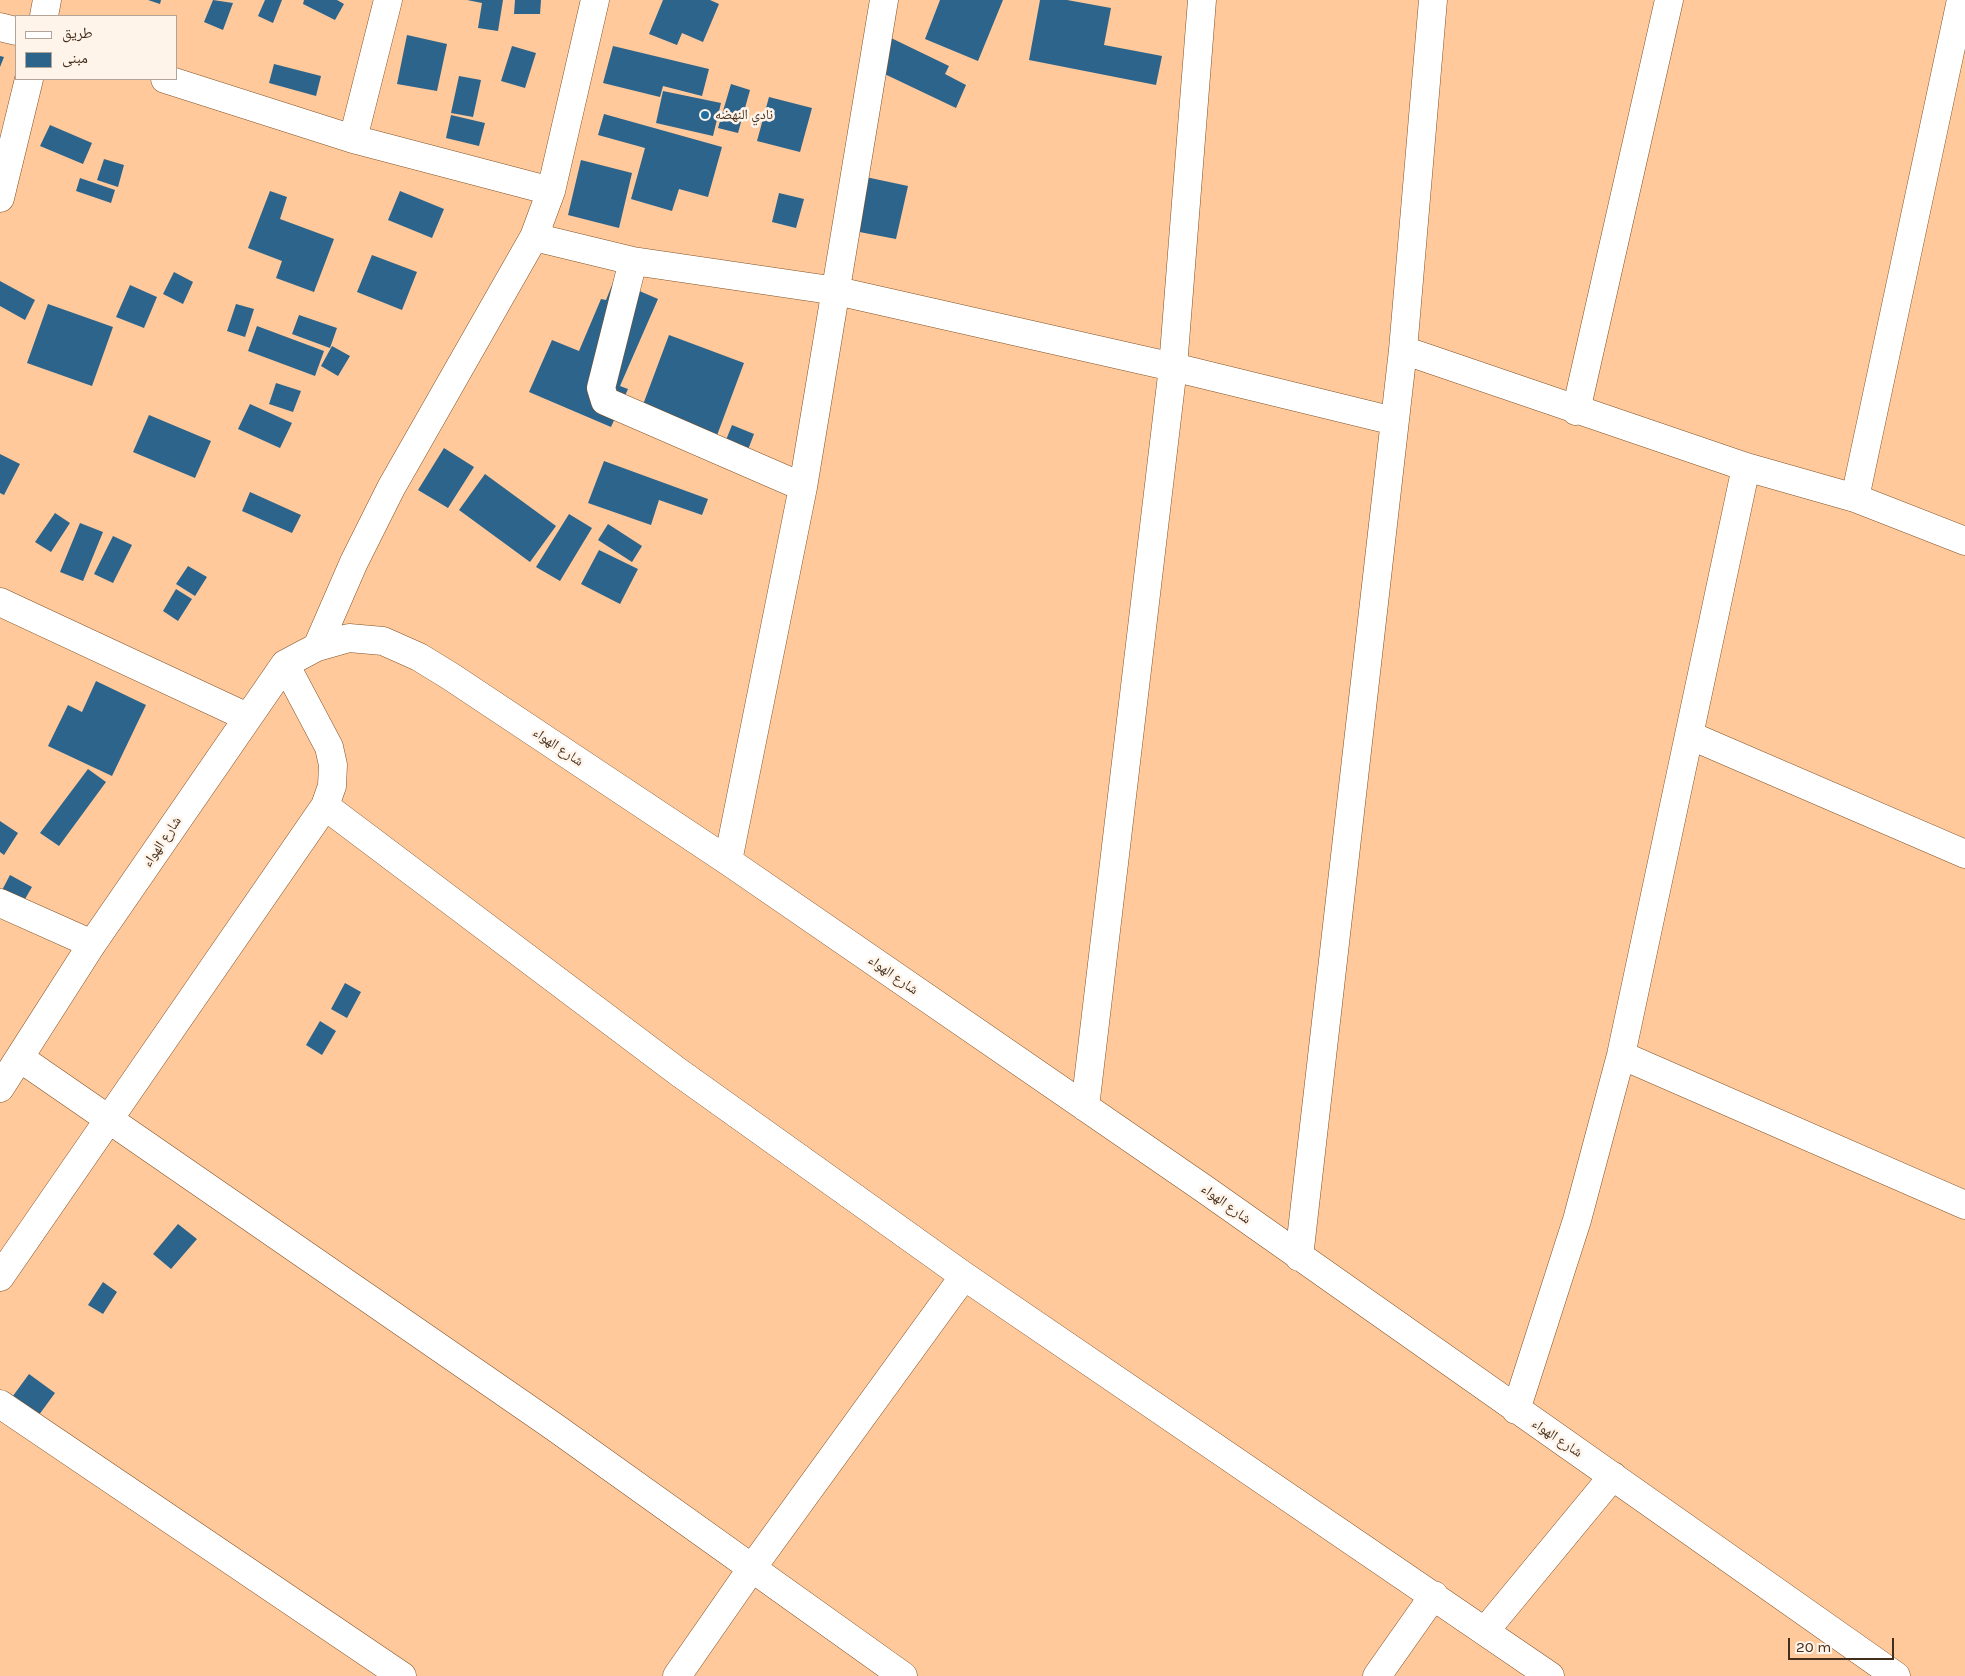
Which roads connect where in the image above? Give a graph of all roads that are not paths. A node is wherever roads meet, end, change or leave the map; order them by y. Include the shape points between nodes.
1 (48, 0) edge
2 (388, 0) edge
3 (595, 0) edge
4 (884, 0) edge
5 (1202, 0) edge
6 (1433, 0) edge
7 (1668, 0) edge
8 (1961, 0) edge
9 (44, 15) edge
10 (0, 27) edge
11 (15, 31) edge
12 (29, 80) edge
13 (168, 80) edge
14 (353, 140) junction
15 (551, 191) junction
16 (0, 198) edge
17 (534, 237) junction
18 (633, 261) junction
19 (837, 291) junction
20 (1403, 350) junction
21 (1173, 367) junction
22 (1576, 411) junction
23 (1394, 421) junction
24 (1746, 467) junction
25 (803, 487) junction
26 (1855, 498) junction
27 (1965, 541) edge
28 (0, 602) edge
29 (317, 646) junction
30 (284, 664) junction
31 (247, 717) junction
32 (1689, 735) junction
33 (325, 806) junction
34 (1965, 854) edge
35 (728, 861) junction
36 (0, 902) edge
37 (92, 944) junction
38 (1621, 1055) junction
39 (20, 1058) junction
40 (0, 1088) edge
41 (1084, 1107) junction
42 (108, 1119) junction
43 (1965, 1205) edge
44 (1299, 1257) junction
45 (964, 1276) junction
46 (0, 1277) edge
47 (0, 1404) edge
48 (1516, 1410) junction
49 (1613, 1476) junction
50 (752, 1568) junction
51 (1434, 1595) junction
52 (1485, 1631) junction
53 (402, 1676) edge
54 (677, 1676) edge
55 (904, 1676) edge
56 (1377, 1676) edge
57 (1550, 1676) edge
58 (1896, 1676) edge

1 - 9 street
2 - 14 street
3 - 15 street
4 - 19 street
5 - 21 street
6 - 20 street
7 - 22 street
8 - 26 street
10 - 11 street
12 - 16 street
13 - 14 street
14 - 15 street
15 - 17 street
17 - 18 street
17 - 29 street via 391,488
18 - 19 street
18 - 25 street via 601,388 605,401
19 - 21 street
19 - 25 street
20 - 22 street
20 - 23 street
21 - 23 street
21 - 41 street
22 - 24 street
23 - 44 street
24 - 26 street
24 - 32 street
25 - 35 street
26 - 27 street
28 - 31 street
29 - 30 street, شارع الهواء
29 - 35 street, شارع الهواء via 349,638 383,641 419,657
30 - 31 street, شارع الهواء
30 - 33 street via 329,747 333,765
31 - 37 street, شارع الهواء
32 - 34 street
32 - 38 street
33 - 42 street
33 - 45 street via 677,1071
35 - 41 street, شارع الهواء
36 - 37 street
37 - 39 street, شارع الهواء
38 - 43 street
38 - 48 street via 1577,1220
39 - 40 street, شارع الهواء
39 - 42 street
41 - 44 street, شارع الهواء
42 - 46 street
42 - 50 street via 553,1426
44 - 48 street, شارع الهواء
45 - 50 street
45 - 51 street
47 - 53 street
48 - 49 street, شارع الهواء
49 - 52 street
49 - 58 street, شارع الهواء
50 - 54 street
50 - 55 street
51 - 52 street
51 - 56 street
52 - 57 street

